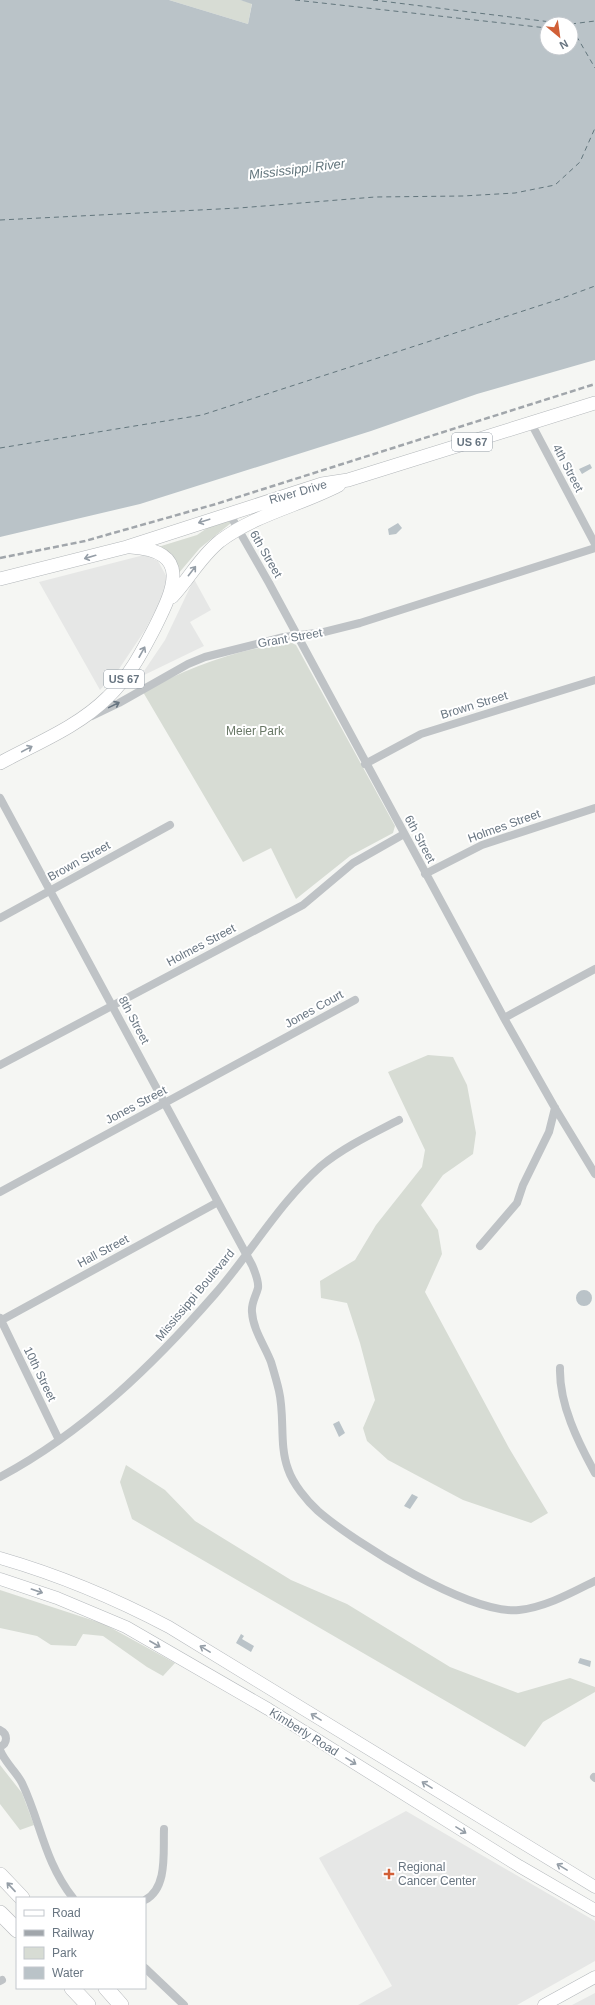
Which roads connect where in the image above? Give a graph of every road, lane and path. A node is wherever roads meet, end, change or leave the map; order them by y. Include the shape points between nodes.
1 (595, 403) edge
2 (531, 423) junction
3 (348, 480) junction
4 (229, 513) junction
5 (238, 529) junction
6 (595, 544) edge
7 (127, 547) junction
8 (595, 548) edge
9 (0, 579) edge
10 (168, 601) junction
11 (298, 636) junction
12 (595, 680) edge
13 (54, 734) junction
14 (0, 763) edge
15 (365, 764) junction
16 (0, 798) edge
17 (595, 808) edge
18 (170, 825) dead end
19 (404, 834) junction
20 (425, 874) junction
21 (50, 891) junction
22 (0, 918) edge
23 (595, 969) edge
24 (355, 1000) dead end
25 (112, 1006) junction
26 (504, 1018) junction
27 (284, 1039) joint
28 (0, 1065) edge
29 (165, 1103) junction
30 (555, 1108) junction
31 (399, 1120) dead end
32 (595, 1174) edge
33 (0, 1192) edge
34 (218, 1202) junction
35 (480, 1246) dead end
36 (246, 1254) junction
37 (0, 1320) edge
38 (560, 1368) dead end
39 (59, 1440) junction
40 (595, 1474) edge
41 (0, 1477) edge
42 (0, 1558) edge
43 (0, 1579) edge
44 (595, 1581) edge
45 (0, 1730) edge
46 (0, 1747) edge
47 (0, 1750) edge
48 (164, 1829) dead end
49 (0, 1875) edge
50 (595, 1887) edge
51 (21, 1897) edge
52 (72, 1897) edge
53 (146, 1899) edge
54 (595, 1910) edge
55 (0, 1912) edge
56 (16, 1929) edge
57 (146, 1969) edge
58 (595, 1977) edge
59 (73, 1989) edge
60 (107, 1989) edge
61 (88, 2005) edge
62 (121, 2005) edge
63 (184, 2005) edge
64 (544, 2005) edge

1 - 2 main road, River Drive / US 67
2 - 3 main road, River Drive / US 67
2 - 6 street, 4th Street
3 - 4 main road, River Drive / US 67 via 322,484
3 - 5 main road, US 67
4 - 5 street, 6th Street
4 -> 7 main road, River Drive / US 67
10 -> 5 main road, US 67 via 200,561 219,542
5 - 11 street, 6th Street
7 -> 9 main road, River Drive / US 67
7 - 10 main road via 157,551 169,562 174,582
8 - 11 street, Grant Street via 360,623
13 -> 10 main road, US 67 via 83,719 127,676
13 -> 11 street, Grant Street via 119,703 205,656
11 - 15 street, 6th Street
12 - 15 street, Brown Street via 421,734
14 -> 13 main road, Grant Street / US 67
15 - 19 street, 6th Street
16 - 21 street, 8th Street
17 - 20 street, Holmes Street via 482,845
18 - 21 street, Brown Street
19 - 20 street, 6th Street
19 - 25 street, Holmes Street via 353,863 303,905
20 - 26 street, 6th Street
21 - 22 street, Brown Street
21 - 25 street, 8th Street
23 - 26 street
24 - 27 street, Jones Court
25 - 28 street, Holmes Street
25 - 29 street, 8th Street
26 - 30 street, 6th Street
27 - 29 street, Jones Street
29 - 33 street, Jones Street
29 - 34 street, 8th Street
30 - 32 street, 6th Street
30 - 35 street via 549,1132 517,1203
31 - 36 street, Mississippi Boulevard via 342,1151 321,1166 277,1214
34 - 36 street, 8th Street
34 - 37 street, Hall Street
36 - 39 street, Mississippi Boulevard via 217,1293 150,1366
36 - 44 street, 8th Street via 258,1287 252,1311 254,1326 271,1362 280,1392 284,1457 291,1477 318,1510 387,1559 454,1595 490,1608 518,1610 568,1594
37 - 39 street, 10th Street
38 - 40 street via 559,1385 582,1448
39 - 41 street, Mississippi Boulevard
50 -> 42 main road, Kimberly Road via 168,1627 95,1591
43 -> 54 main road, Kimberly Road via 57,1598 126,1627 268,1709 513,1862
45 - 46 street via 6,1738
47 - 52 street via 21,1782 45,1849
48 - 53 street via 160,1880 157,1891
51 -> 49 highway
55 - 56 highway
57 - 63 street
58 - 64 main road
59 - 61 highway
60 - 62 highway

